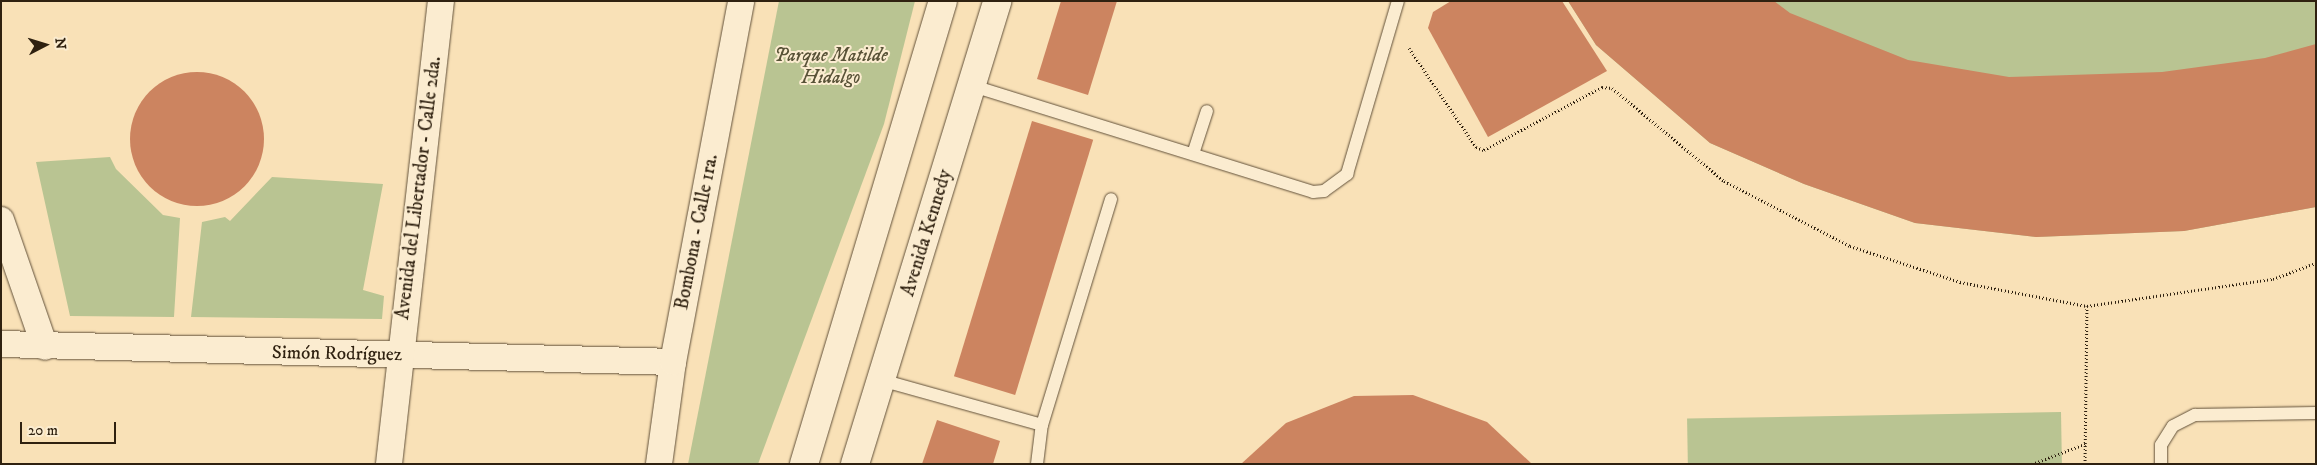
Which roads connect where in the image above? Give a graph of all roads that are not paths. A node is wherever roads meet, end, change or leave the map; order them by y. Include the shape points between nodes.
1 (441, 1) edge
2 (742, 1) edge
3 (943, 1) edge
4 (997, 1) edge
5 (1398, 1) edge
6 (973, 86) junction
7 (1208, 111) dead end
8 (1193, 154) junction
9 (1111, 199) dead end
10 (1, 220) edge
11 (1, 344) edge
12 (45, 347) junction
13 (398, 355) junction
14 (673, 362) junction
15 (881, 380) junction
16 (2316, 413) edge
17 (1042, 425) junction
18 (805, 459) edge
19 (389, 464) edge
20 (659, 464) edge
21 (855, 464) edge
22 (1037, 464) edge
23 (2161, 464) edge

1 - 13 street, Avenida del Libertador - Calle 2da.
2 - 14 street, Bombona - Calle 1ra.
3 - 18 main road
4 - 6 main road, Avenida Kennedy
5 - 8 lane via 1347,174 1333,188 1312,192
6 - 8 lane
6 - 15 main road, Avenida Kennedy
7 - 8 lane
9 - 17 lane
10 - 12 street
11 - 12 street, Simón Rodríguez
12 - 13 street, Simón Rodríguez
13 - 14 street, Simón Rodríguez
13 - 19 street, Avenida del Libertador - Calle 2da.
14 - 20 street, Bombona - Calle 1ra.
15 - 17 lane
15 - 21 main road, Avenida Kennedy
16 - 23 lane via 2195,415 2174,426 2161,445
17 - 22 lane

